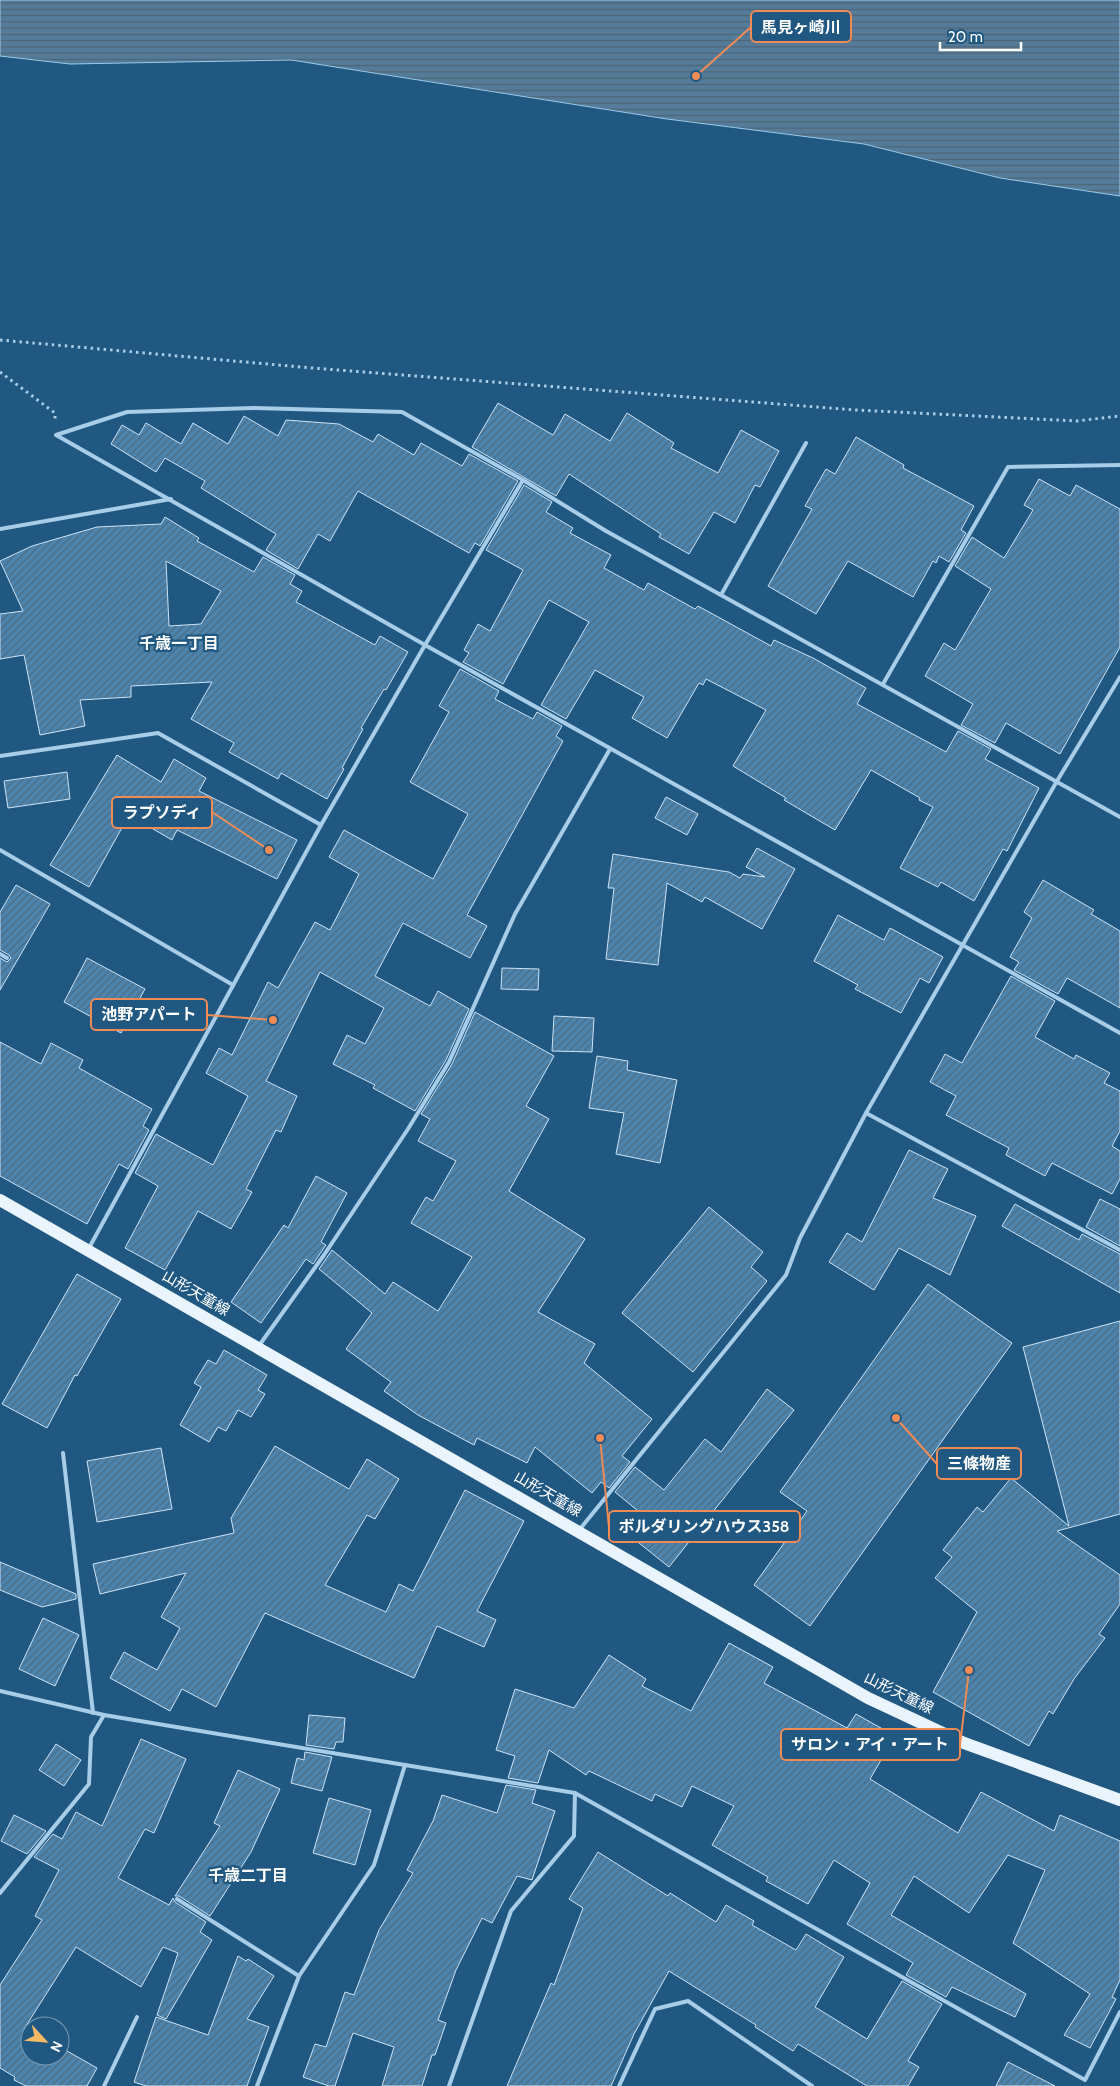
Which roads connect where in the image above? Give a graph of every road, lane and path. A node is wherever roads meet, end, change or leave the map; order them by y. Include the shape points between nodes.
1 (0, 340) edge
2 (0, 372) edge
3 (1120, 416) edge
4 (56, 435) junction
5 (806, 443) dead end
6 (1120, 465) edge
7 (523, 480) junction
8 (171, 499) junction
9 (0, 529) edge
10 (721, 595) junction
11 (425, 645) junction
12 (1120, 677) edge
13 (883, 684) junction
14 (610, 749) junction
15 (0, 756) edge
16 (1057, 781) junction
17 (1120, 817) edge
18 (321, 825) junction
19 (0, 850) edge
20 (962, 945) junction
21 (0, 954) edge
22 (7, 958) dead end
23 (233, 985) junction
24 (1120, 1034) edge
25 (866, 1112) junction
26 (0, 1200) edge
27 (88, 1250) junction
28 (1120, 1250) edge
29 (258, 1347) junction
30 (63, 1453) dead end
31 (579, 1530) junction
32 (0, 1691) edge
33 (93, 1713) junction
34 (104, 1715) junction
35 (405, 1765) junction
36 (575, 1793) junction
37 (1120, 1800) edge
38 (0, 1893) edge
39 (177, 1899) dead end
40 (299, 1976) junction
41 (1120, 2012) edge
42 (137, 2017) dead end
43 (1085, 2080) junction
44 (104, 2086) edge
45 (257, 2086) edge
46 (449, 2086) edge
47 (619, 2086) edge
48 (813, 2086) edge
49 (1082, 2086) edge

1 - 3 path via 856,410 1076,421
2 - 4 path via 55,413
4 - 7 lane via 127,412 253,408 402,412
4 - 8 lane
5 - 10 lane
6 - 13 lane via 1008,467
7 - 10 lane
7 - 11 lane
8 - 9 lane
8 - 11 lane
10 - 13 lane
11 - 14 lane
11 - 18 lane
12 - 16 lane
13 - 16 lane
14 - 20 lane
14 - 29 lane via 515,914 449,1062 324,1255
15 - 18 lane via 158,733
16 - 17 lane
16 - 20 lane
18 - 23 lane
19 - 23 lane
20 - 24 lane
20 - 25 lane
21 - 22 lane
23 - 27 lane
25 - 28 lane
25 - 31 lane via 800,1238 786,1275
26 - 27 main road, 山形天童線
27 - 29 main road, 山形天童線
29 - 31 main road, 山形天童線
30 - 33 lane
31 - 37 main road, 山形天童線 via 868,1698 964,1743
32 - 33 lane
33 - 34 lane
34 - 35 lane
34 - 38 lane via 91,1736 90,1784
35 - 36 lane
35 - 40 lane via 374,1865
36 - 43 lane
36 - 46 lane via 574,1836 511,1911
39 - 40 lane
40 - 45 lane
41 - 43 lane
42 - 44 lane
43 - 49 lane
47 - 48 lane via 656,2009 688,2001

